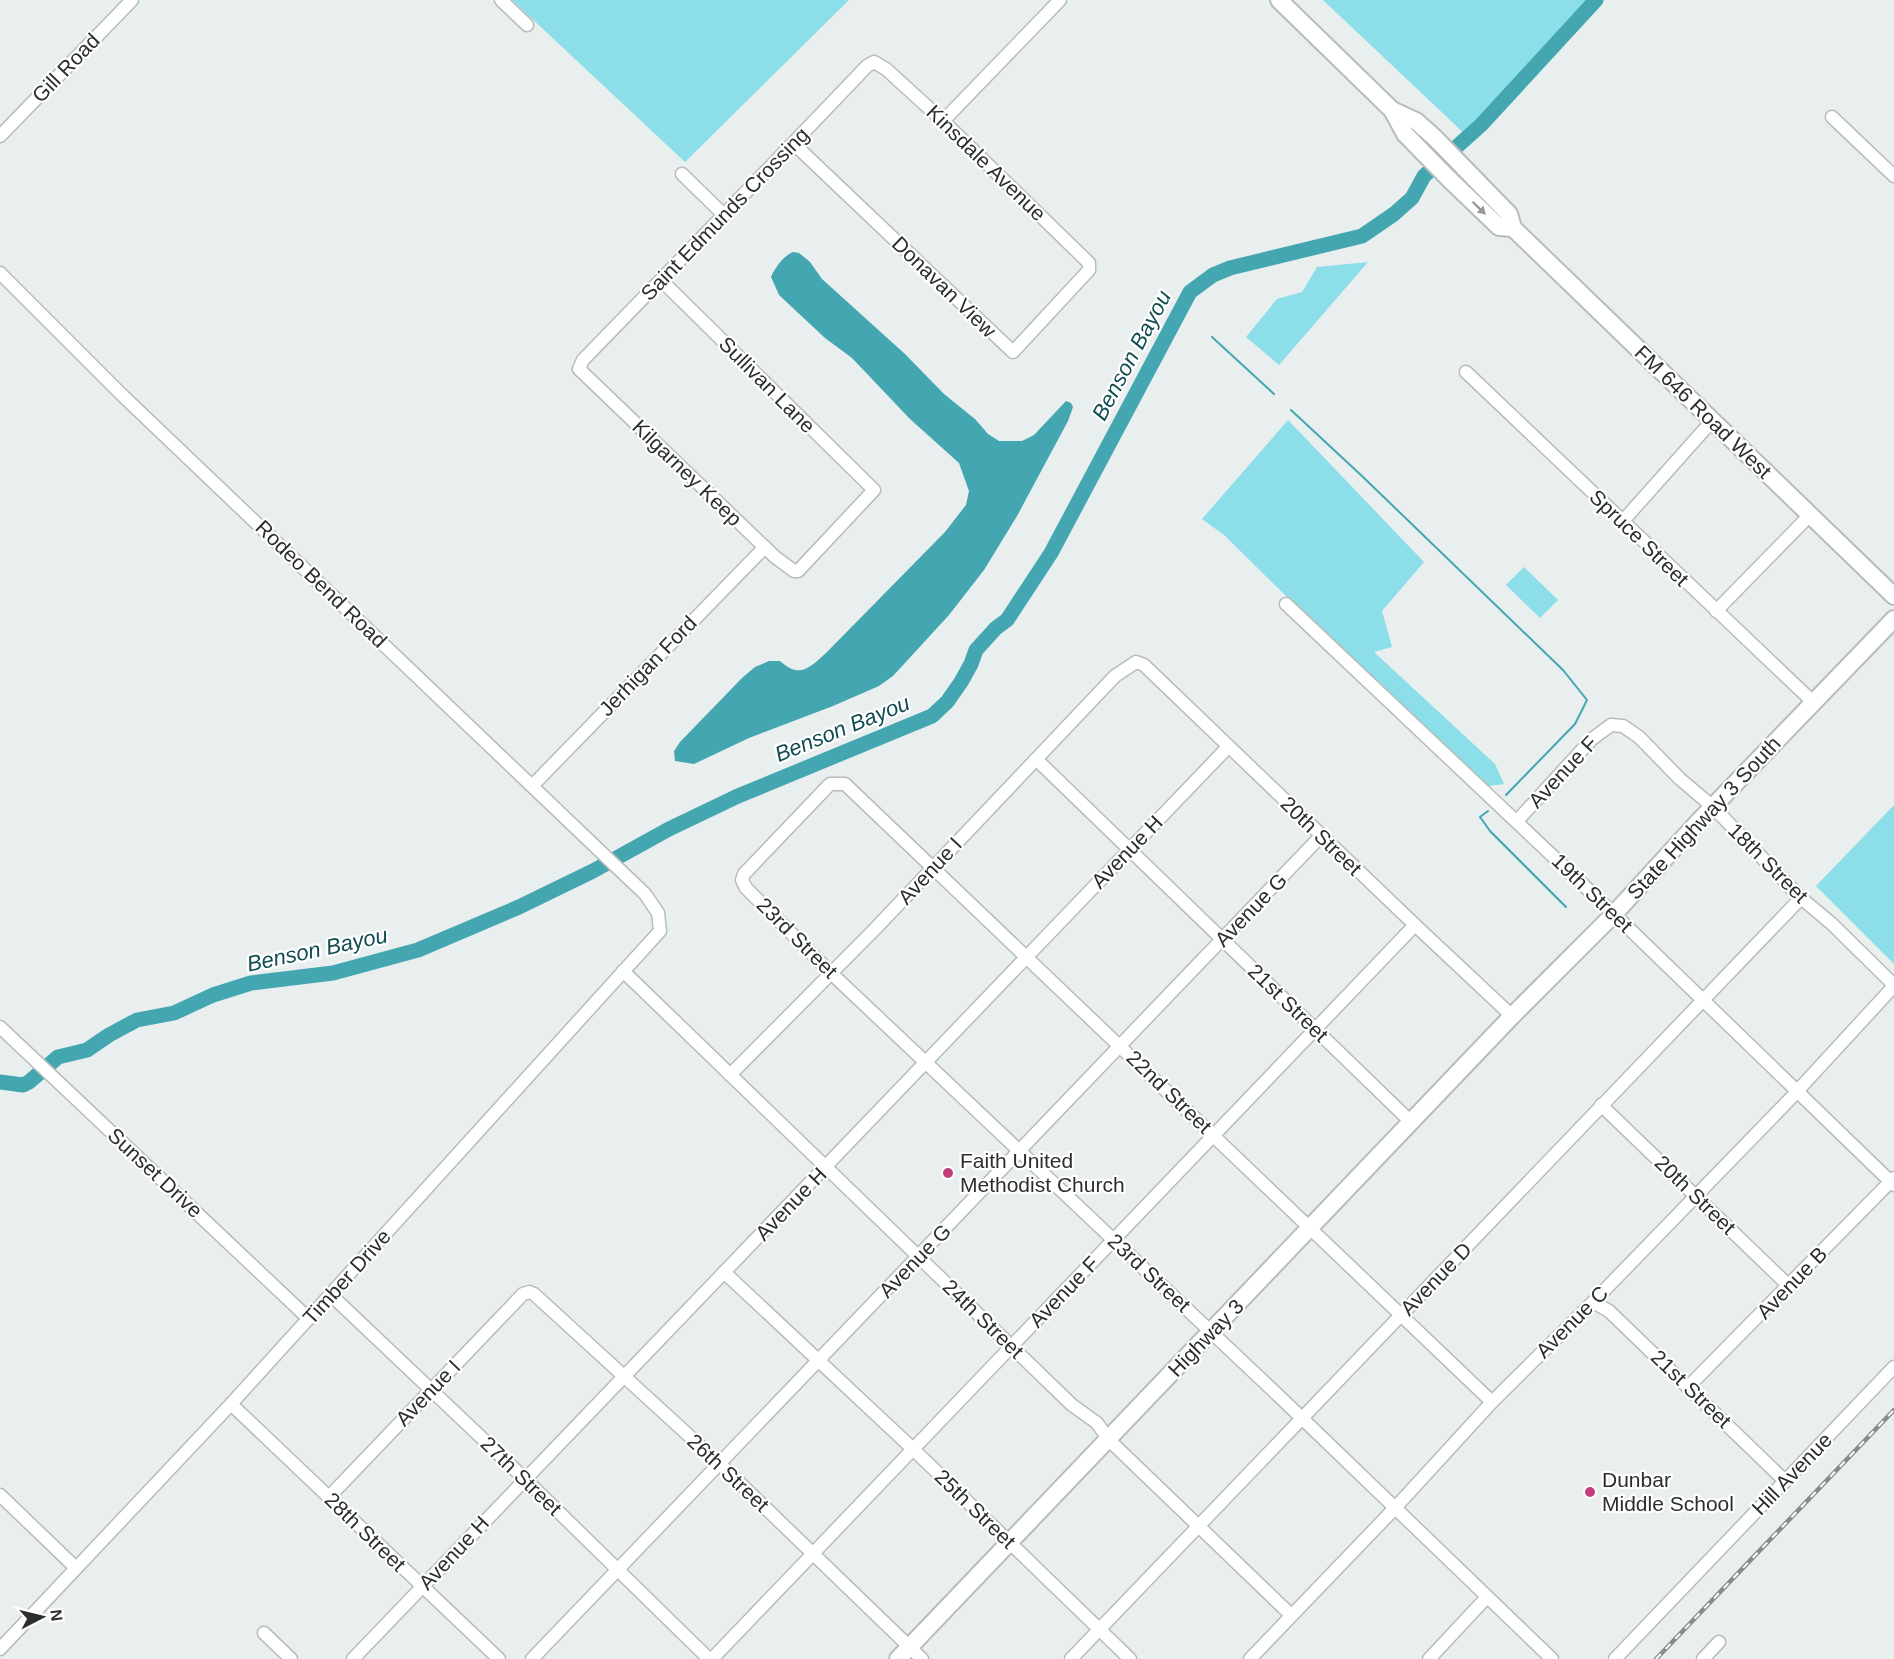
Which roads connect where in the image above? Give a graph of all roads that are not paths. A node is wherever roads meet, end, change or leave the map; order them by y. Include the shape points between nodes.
1 (132, 0) edge
2 (501, 0) edge
3 (1060, 0) edge
4 (1279, 0) edge
5 (527, 25) dead end
6 (874, 62) joint
7 (1392, 110) junction
8 (1832, 117) dead end
9 (943, 121) junction
10 (0, 136) edge
11 (794, 144) junction
12 (682, 174) dead end
13 (1894, 176) edge
14 (724, 214) junction
15 (1513, 228) junction
16 (1089, 270) joint
17 (0, 273) edge
18 (661, 280) junction
19 (579, 369) joint
20 (1466, 372) dead end
21 (1712, 421) junction
22 (1810, 515) junction
23 (1622, 522) junction
24 (765, 547) junction
25 (798, 571) joint
26 (1894, 596) edge
27 (1286, 604) dead end
28 (1716, 611) junction
29 (1894, 619) edge
30 (1129, 666) joint
31 (1813, 702) junction
32 (1611, 725) joint
33 (1228, 747) junction
34 (1036, 759) junction
35 (532, 786) junction
36 (1713, 807) junction
37 (1517, 822) junction
38 (1322, 836) junction
39 (1129, 850) junction
40 (933, 867) junction
41 (746, 888) joint
42 (645, 894) joint
43 (1801, 898) junction
44 (1614, 914) junction
45 (1415, 926) junction
46 (1222, 940) junction
47 (1028, 957) junction
48 (623, 971) junction
49 (831, 973) junction
50 (1894, 985) edge
51 (1702, 1000) junction
52 (1512, 1016) junction
53 (0, 1027) edge
54 (1314, 1029) junction
55 (1121, 1046) junction
56 (926, 1063) junction
57 (730, 1075) junction
58 (1797, 1091) junction
59 (1602, 1105) junction
60 (1411, 1122) junction
61 (1214, 1135) junction
62 (1020, 1151) junction
63 (825, 1168) junction
64 (1893, 1182) edge
65 (1696, 1196) junction
66 (1311, 1228) junction
67 (1114, 1240) junction
68 (918, 1257) junction
69 (725, 1273) junction
70 (1789, 1286) junction
71 (529, 1292) joint
72 (331, 1295) junction
73 (1593, 1302) junction
74 (1402, 1315) junction
75 (309, 1319) junction
76 (1211, 1332) junction
77 (1011, 1347) junction
78 (819, 1361) junction
79 (1894, 1367) edge
80 (624, 1377) junction
81 (1688, 1387) junction
82 (430, 1390) junction
83 (1492, 1402) junction
84 (231, 1404) junction
85 (1302, 1418) junction
86 (1108, 1440) junction
87 (913, 1449) junction
88 (720, 1464) junction
89 (525, 1479) junction
90 (1785, 1481) junction
91 (0, 1496) edge
92 (329, 1497) junction
93 (1395, 1508) junction
94 (1198, 1526) junction
95 (1010, 1543) junction
96 (813, 1554) junction
97 (76, 1568) junction
98 (618, 1570) junction
99 (422, 1587) junction
100 (1487, 1597) junction
101 (1291, 1615) junction
102 (1100, 1629) junction
103 (264, 1633) dead end
104 (1719, 1642) dead end
105 (0, 1649) edge
106 (910, 1655) edge
107 (291, 1659) edge
108 (353, 1659) edge
109 (499, 1659) edge
110 (532, 1659) edge
111 (711, 1659) edge
112 (1071, 1659) edge
113 (1130, 1659) edge
114 (1250, 1659) edge
115 (1429, 1659) edge
116 (1551, 1659) edge
117 (1615, 1659) edge
118 (1703, 1659) edge

1 - 10 street, Gill Road
2 - 5 street
3 - 9 street
4 - 7 main road, FM 646 Road West
6 - 9 street, Kinsdale Avenue
6 - 11 street, Saint Edmunds Crossing
7 - 15 main road, FM 646 Road West via 1416,121 1435,138 1509,214
7 -> 15 main road, FM 646 Road West via 1405,134 1423,153 1499,227
8 - 13 street
9 - 16 street, Kinsdale Avenue via 1089,263
11 - 14 street, Saint Edmunds Crossing
11 - 16 street, Donavan View via 1013,352
12 - 14 street
14 - 18 street, Saint Edmunds Crossing
15 - 21 main road, FM 646 Road West
17 - 35 street, Rodeo Bend Road
18 - 19 street, Saint Edmunds Crossing via 583,360
18 - 25 street, Sullivan Lane via 874,490
19 - 24 street, Kilgarney Keep
20 - 23 street, Spruce Street
21 - 22 main road, FM 646 Road West
21 - 23 street
22 - 26 main road, FM 646 Road West
22 - 28 street
23 - 28 street, Spruce Street
24 - 25 street, Kilgarney Keep
24 - 35 street, Jerhigan Ford
27 - 37 street, 19th Street
28 - 31 street, Spruce Street
29 - 31 main road, State Highway 3 South
30 - 33 street, 20th Street via 1136,662 1144,665
30 - 34 street, Avenue I
31 - 36 main road, State Highway 3 South
32 - 36 street, 18th Street via 1631,731
32 - 37 street, Avenue F via 1592,738
33 - 38 street, 20th Street
33 - 39 street, Avenue H
34 - 39 street, 21st Street
34 - 40 street, Avenue I
35 - 42 street, Rodeo Bend Road
36 - 43 street, 18th Street
36 - 44 main road, State Highway 3 South
37 - 44 street, 19th Street
38 - 45 street, 20th Street
38 - 46 street, Avenue G
39 - 46 street, 21st Street
39 - 47 street, Avenue H
40 - 41 street, 22nd Street via 845,784 830,784 744,874
40 - 47 street, 22nd Street
40 - 49 street, Avenue I
41 - 49 street, 23rd Street
42 - 48 street, Timber Drive via 658,914 660,931
43 - 50 street, 18th Street
43 - 51 street, Avenue D
44 - 51 street, 19th Street
44 - 52 main road, State Highway 3 South
45 - 52 street, 20th Street
45 - 54 street, Avenue F
46 - 54 street, 21st Street
46 - 55 street, Avenue G
47 - 55 street, 22nd Street
47 - 56 street, Avenue H
48 - 57 street, 24th Street
48 - 72 street, Timber Drive
49 - 56 street, 23rd Street
49 - 57 street, Avenue I
50 - 58 street, Avenue C
51 - 58 street, 19th Street
51 - 59 street, Avenue D
52 - 60 main road, Highway 3
53 - 75 street, Sunset Drive
54 - 60 street, 21st Street
54 - 61 street, Avenue F
55 - 61 street, 22nd Street
55 - 62 street, Avenue G
56 - 62 street, 23rd Street
56 - 63 street, Avenue H
57 - 63 street, 24th Street
58 - 64 street, 19th Street
58 - 65 street, Avenue C
59 - 65 street, 20th Street
59 - 74 street, Avenue D
60 - 66 main road, Highway 3
61 - 66 street, 22nd Street
61 - 67 street, Avenue F
62 - 67 street, 23rd Street
62 - 68 street, Avenue G
63 - 68 street, 24th Street
63 - 69 street, Avenue H
64 - 70 street, Avenue B
65 - 70 street, 20th Street
65 - 73 street, Avenue C
66 - 74 street, 22nd Street
66 - 76 main road, Highway 3
67 - 76 street, 23rd Street
67 - 77 street, Avenue F
68 - 77 street, 24th Street
68 - 78 street, Avenue G
69 - 78 street, 25th Street
69 - 80 street, Avenue H
70 - 81 street, Avenue B
71 - 80 street, 26th Street
71 - 82 street, Avenue I
72 - 75 street, Timber Drive
72 - 82 street, 27th Street
73 - 81 street, 21st Street via 1609,1311
73 - 83 street, Avenue C
74 - 83 street, 22nd Street
74 - 85 street, Avenue D
75 - 84 street, Timber Drive
76 - 85 street, 23rd Street
76 - 86 main road, Highway 3
77 - 86 street, 24th Street via 1072,1405 1097,1423
77 - 87 street, Avenue F
78 - 87 street, 25th Street
78 - 88 street, Avenue G
79 - 90 street, Hill Avenue
80 - 88 street, 26th Street
80 - 89 street, Avenue H
81 - 90 street, 21st Street
82 - 89 street, 27th Street
82 - 92 street, Avenue I
83 - 93 street, Avenue C
84 - 92 street, 28th Street
84 - 97 street, Timber Drive
85 - 93 street, 23rd Street
85 - 94 street, Avenue D
86 - 94 street, 24th Street
86 - 95 main road, Highway 3
87 - 95 street, 25th Street
87 - 96 street, Avenue F
88 - 96 street, 26th Street
88 - 98 street, Avenue G
89 - 98 street, 27th Street
89 - 99 street, Avenue H
90 - 117 street, Hill Avenue
91 - 97 street
92 - 99 street, 28th Street
93 - 100 street, 23rd Street
93 - 101 street, Avenue C
94 - 101 street, 24th Street
94 - 102 street, Avenue D
95 - 102 street, 25th Street
95 - 106 main road, Highway 3
96 - 106 street, 26th Street
96 - 111 street, Avenue F
97 - 105 street, Timber Drive
98 - 110 street, Avenue G
98 - 111 street, 27th Street
99 - 108 street, Avenue H
99 - 109 street, 28th Street
100 - 115 street
100 - 116 street, 23rd Street
101 - 114 street, Avenue C
102 - 112 street, Avenue D
102 - 113 street, 25th Street
103 - 107 street
104 - 118 street

